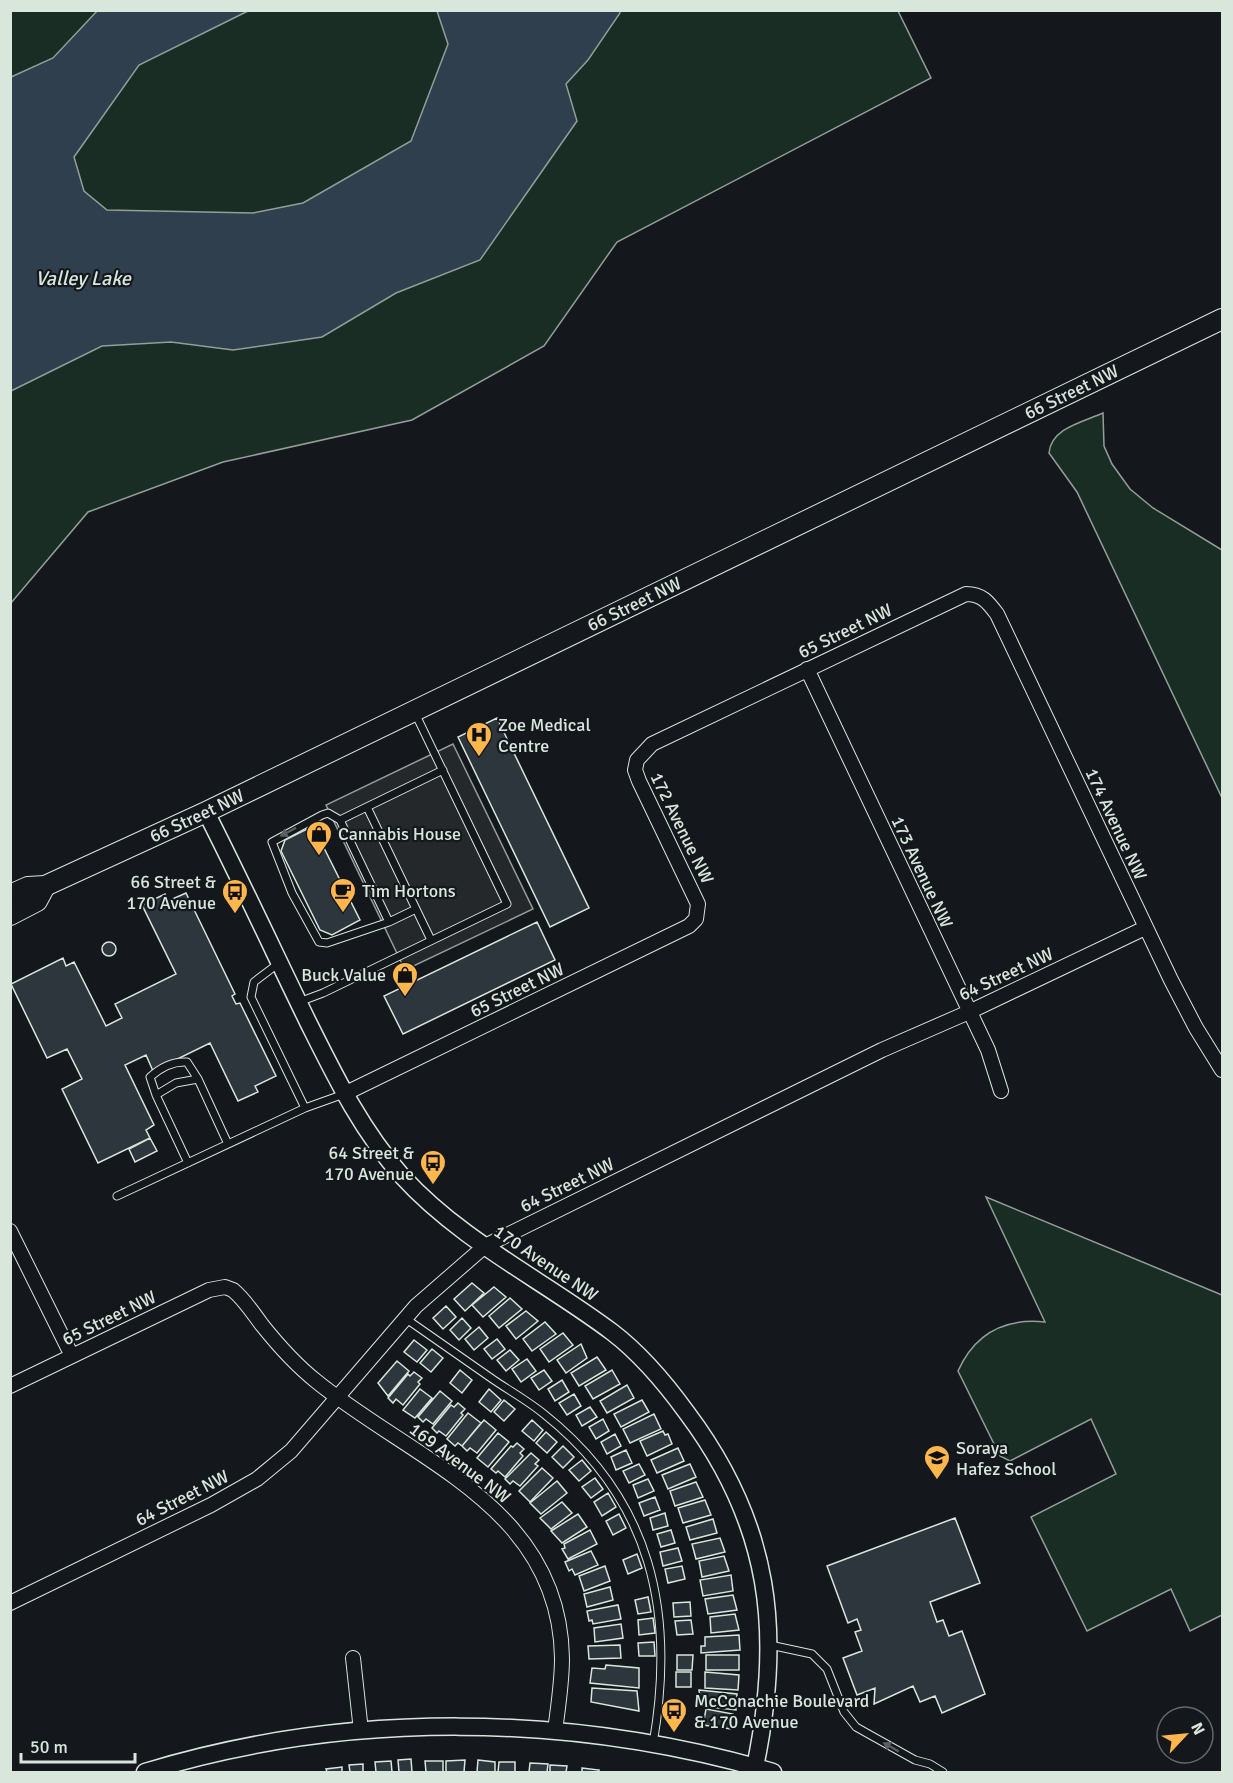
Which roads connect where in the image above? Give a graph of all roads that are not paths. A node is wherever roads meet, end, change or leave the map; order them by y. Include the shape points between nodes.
1 (1222, 320) edge
2 (977, 594) joint
3 (807, 669) junction
4 (414, 711) junction
5 (637, 760) joint
6 (442, 770) junction
7 (367, 807) junction
8 (206, 812) junction
9 (340, 820) junction
10 (45, 886) junction
11 (10, 896) edge
12 (416, 909) junction
13 (699, 911) joint
14 (10, 915) edge
15 (389, 922) junction
16 (1145, 928) junction
17 (431, 940) junction
18 (279, 963) junction
19 (298, 1002) junction
20 (969, 1012) junction
21 (1222, 1070) edge
22 (198, 1079) junction
23 (1001, 1091) dead end
24 (344, 1094) junction
25 (156, 1095) junction
26 (305, 1108) junction
27 (228, 1144) junction
28 (188, 1163) junction
29 (117, 1196) dead end
30 (10, 1232) edge
31 (485, 1246) junction
32 (225, 1287) joint
33 (405, 1318) junction
34 (72, 1356) junction
35 (10, 1386) edge
36 (337, 1397) junction
37 (10, 1603) edge
38 (770, 1645) junction
39 (353, 1658) dead end
40 (361, 1731) junction
41 (555, 1731) junction
42 (653, 1744) junction
43 (754, 1770) edge
44 (146, 1773) edge
45 (774, 1773) edge
46 (943, 1773) edge

1 - 4 main road, 66 Street NW
2 - 3 street, 65 Street NW via 953,599
2 - 16 street, 174 Avenue NW via 997,614
3 - 5 street, 65 Street NW via 652,744
3 - 20 street, 173 Avenue NW
4 - 6 lane
4 - 8 main road, 66 Street NW
5 - 13 street, 172 Avenue NW via 639,781 695,895
6 - 7 lane
6 - 17 lane via 507,904
7 - 9 lane
7 - 12 lane
8 - 10 main road, 66 Street NW
8 - 18 street, 170 Avenue NW
9 - 15 lane
9 -> 15 lane via 322,814 273,842 272,848 292,893 319,942 327,943
10 - 11 main road, 66 Street NW via 28,887
10 - 14 main road, 66 Street NW via 37,901
12 - 15 lane
12 - 17 lane
13 - 24 street, 65 Street NW via 689,926
16 - 20 street, 64 Street NW
16 - 21 street, 174 Avenue NW
17 - 19 lane
18 - 19 street, 170 Avenue NW
18 - 26 lane via 254,982 251,997
19 - 24 street, 170 Avenue NW
20 - 23 street, 173 Avenue NW via 988,1050
20 - 31 street, 64 Street NW via 882,1050
22 - 25 lane via 176,1083
22 - 25 lane via 187,1062 176,1061 150,1077
22 - 27 lane
24 - 26 lane
24 - 31 street, 170 Avenue NW via 402,1176 444,1216
25 - 28 lane
26 - 27 lane
27 - 28 lane
28 - 29 lane
30 - 34 street
31 - 33 street, 64 Street NW
31 - 38 street, 170 Avenue NW via 615,1334 659,1378 700,1430 718,1456 747,1521 758,1556
32 - 34 street, 65 Street NW via 208,1290
32 - 36 street, 169 Avenue NW via 239,1295 289,1357
33 - 36 street, 64 Street NW
33 - 42 lane via 542,1412 592,1460 616,1490 645,1553 659,1613 663,1664
34 - 35 street, 65 Street NW
36 - 37 street, 64 Street NW via 291,1451 257,1479
36 - 41 street, 169 Avenue NW via 486,1500 527,1545 554,1605 560,1633 561,1680
38 - 43 street, 170 Avenue NW via 768,1695
46 -> 38 lane via 856,1727 844,1712 826,1669 812,1654
39 - 40 street
40 - 41 street via 465,1726
40 - 44 street via 257,1746
41 - 42 street
42 - 43 street
43 - 45 street

